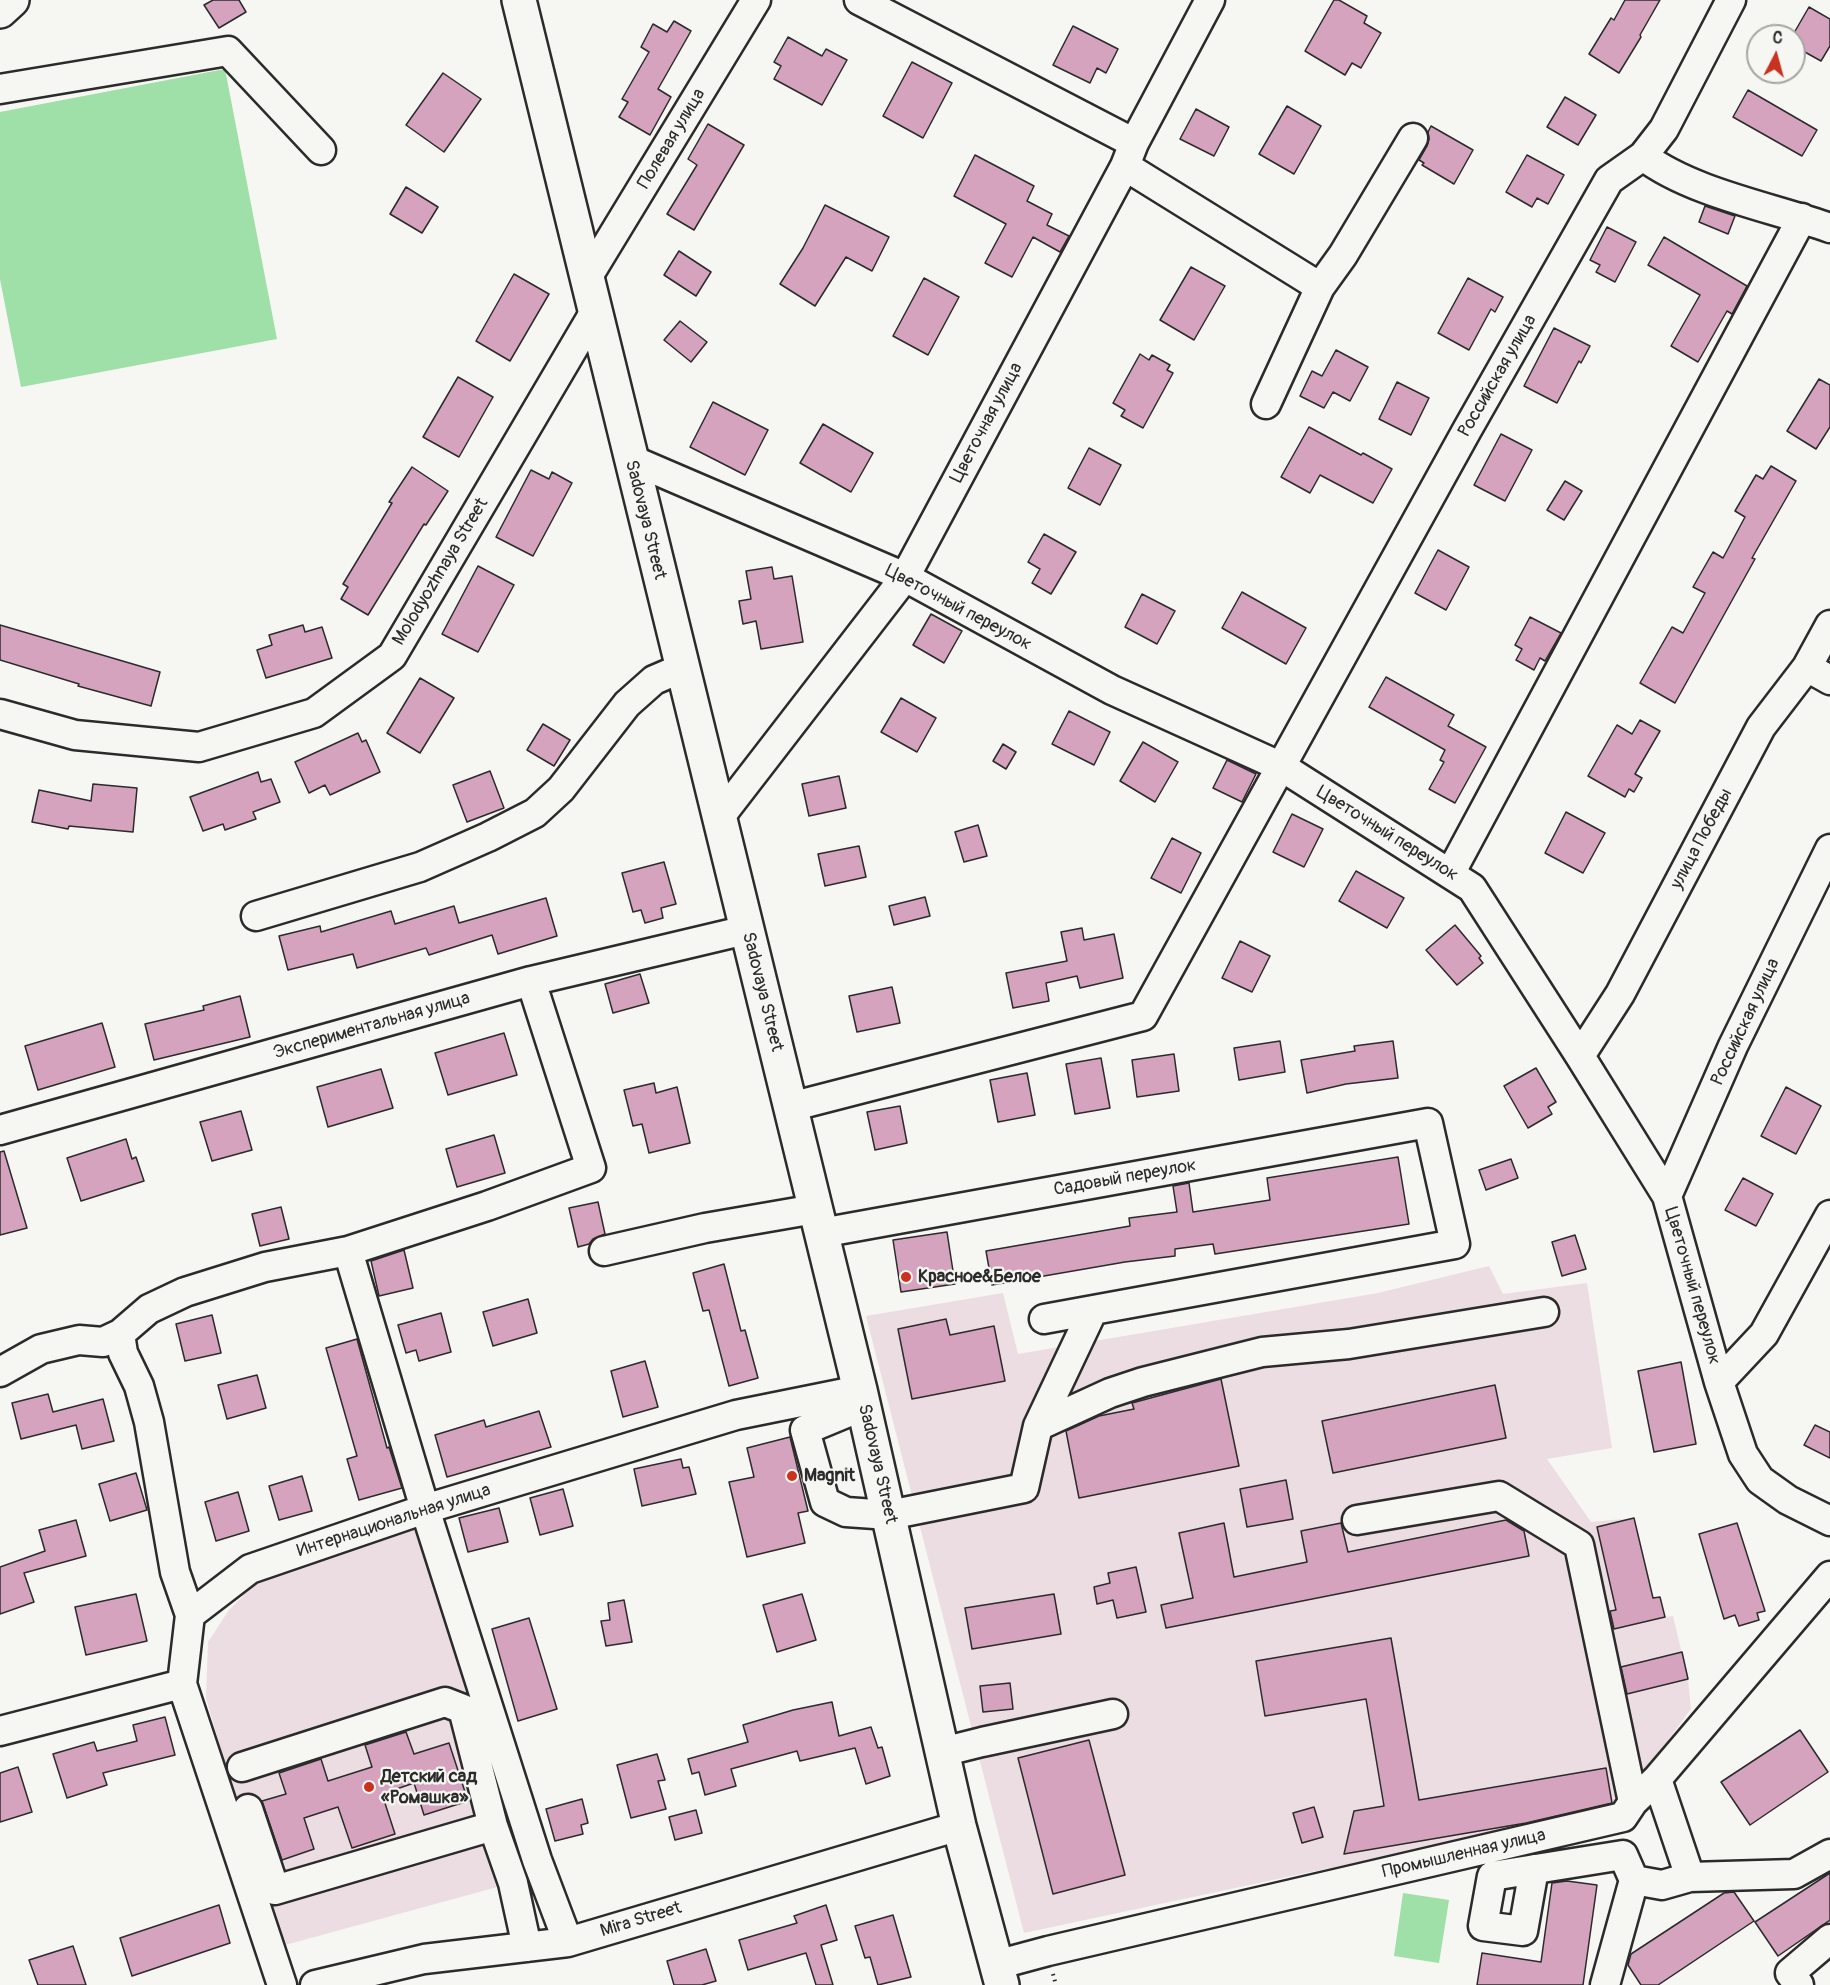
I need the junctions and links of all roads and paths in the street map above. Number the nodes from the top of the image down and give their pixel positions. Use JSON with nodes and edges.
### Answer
{"nodes":[{"id":1,"x":12,"y":0,"type":"edge"},
{"id":2,"x":519,"y":0,"type":"edge"},
{"id":3,"x":756,"y":0,"type":"edge"},
{"id":4,"x":859,"y":0,"type":"edge"},
{"id":5,"x":1210,"y":0,"type":"edge"},
{"id":6,"x":1731,"y":0,"type":"edge"},
{"id":7,"x":0,"y":11,"type":"edge"},
{"id":8,"x":0,"y":89,"type":"edge"},
{"id":9,"x":1413,"y":138,"type":"dead end"},
{"id":10,"x":321,"y":150,"type":"dead end"},
{"id":11,"x":1130,"y":155,"type":"junction"},
{"id":12,"x":1643,"y":156,"type":"junction"},
{"id":13,"x":1802,"y":218,"type":"junction"},
{"id":14,"x":1830,"y":228,"type":"edge"},
{"id":15,"x":587,"y":278,"type":"junction"},
{"id":16,"x":1320,"y":288,"type":"junction"},
{"id":17,"x":594,"y":313,"type":"junction"},
{"id":18,"x":1266,"y":404,"type":"dead end"},
{"id":19,"x":630,"y":459,"type":"junction"},
{"id":20,"x":905,"y":577,"type":"junction"},
{"id":21,"x":1830,"y":625,"type":"edge"},
{"id":22,"x":682,"y":668,"type":"junction"},
{"id":23,"x":1819,"y":674,"type":"edge"},
{"id":24,"x":0,"y":714,"type":"edge"},
{"id":25,"x":1282,"y":767,"type":"junction"},
{"id":26,"x":719,"y":818,"type":"junction"},
{"id":27,"x":1830,"y":849,"type":"edge"},
{"id":28,"x":1450,"y":874,"type":"junction"},
{"id":29,"x":256,"y":916,"type":"dead end"},
{"id":30,"x":746,"y":930,"type":"junction"},
{"id":31,"x":531,"y":981,"type":"junction"},
{"id":32,"x":1580,"y":1056,"type":"junction"},
{"id":33,"x":790,"y":1107,"type":"junction"},
{"id":34,"x":0,"y":1130,"type":"edge"},
{"id":35,"x":1667,"y":1197,"type":"junction"},
{"id":36,"x":1830,"y":1215,"type":"edge"},
{"id":37,"x":818,"y":1221,"type":"junction"},
{"id":38,"x":348,"y":1251,"type":"junction"},
{"id":39,"x":604,"y":1251,"type":"dead end"},
{"id":40,"x":1093,"y":1310,"type":"junction"},
{"id":41,"x":1544,"y":1312,"type":"dead end"},
{"id":42,"x":1044,"y":1319,"type":"dead end"},
{"id":43,"x":120,"y":1334,"type":"junction"},
{"id":44,"x":0,"y":1372,"type":"edge"},
{"id":45,"x":1719,"y":1382,"type":"junction"},
{"id":46,"x":862,"y":1398,"type":"junction"},
{"id":47,"x":1038,"y":1426,"type":"junction"},
{"id":48,"x":425,"y":1509,"type":"junction"},
{"id":49,"x":889,"y":1515,"type":"junction"},
{"id":50,"x":1357,"y":1520,"type":"dead end"},
{"id":51,"x":1830,"y":1521,"type":"edge"},
{"id":52,"x":1830,"y":1576,"type":"edge"},
{"id":53,"x":190,"y":1615,"type":"junction"},
{"id":54,"x":182,"y":1684,"type":"junction"},
{"id":55,"x":1113,"y":1714,"type":"dead end"},
{"id":56,"x":0,"y":1731,"type":"edge"},
{"id":57,"x":942,"y":1752,"type":"junction"},
{"id":58,"x":242,"y":1767,"type":"dead end"},
{"id":59,"x":1657,"y":1779,"type":"junction"},
{"id":60,"x":1633,"y":1802,"type":"junction"},
{"id":61,"x":248,"y":1809,"type":"dead end"},
{"id":62,"x":494,"y":1826,"type":"junction"},
{"id":63,"x":959,"y":1826,"type":"junction"},
{"id":64,"x":1830,"y":1854,"type":"edge"},
{"id":65,"x":1534,"y":1869,"type":"dead end"},
{"id":66,"x":1690,"y":1877,"type":"junction"},
{"id":67,"x":1634,"y":1880,"type":"junction"},
{"id":68,"x":1830,"y":1940,"type":"edge"},
{"id":69,"x":568,"y":1942,"type":"junction"},
{"id":70,"x":526,"y":1947,"type":"junction"},
{"id":71,"x":999,"y":1975,"type":"edge"},
{"id":72,"x":1787,"y":1981,"type":"edge"},
{"id":73,"x":282,"y":1985,"type":"edge"},
{"id":74,"x":315,"y":1985,"type":"edge"},
{"id":75,"x":1605,"y":1985,"type":"edge"}],
"edges":[{"from":1,"to":7,"type":"main road"},
{"from":2,"to":15,"type":"main road","name":"Sadovaya Street"},
{"from":3,"to":15,"type":"street","name":"Полевая улица"},
{"from":4,"to":11,"type":"street"},
{"from":5,"to":11,"type":"street","name":"Цветочная улица"},
{"from":6,"to":12,"type":"street","name":"Российская улица"},
{"from":8,"to":10,"type":"street"},
{"from":9,"to":16,"type":"street"},
{"from":11,"to":16,"type":"street"},
{"from":11,"to":20,"type":"street","name":"Цветочная улица"},
{"from":12,"to":13,"type":"street"},
{"from":12,"to":25,"type":"street","name":"Российская улица"},
{"from":13,"to":14,"type":"street"},
{"from":13,"to":28,"type":"street"},
{"from":15,"to":17,"type":"main road","name":"Sadovaya Street"},
{"from":16,"to":18,"type":"street"},
{"from":17,"to":19,"type":"main road","name":"Sadovaya Street"},
{"from":17,"to":24,"type":"street","name":"Molodyozhnaya Street"},
{"from":19,"to":20,"type":"street","name":"Цветочный переулок"},
{"from":19,"to":22,"type":"main road","name":"Sadovaya Street"},
{"from":20,"to":25,"type":"street","name":"Цветочный переулок"},
{"from":20,"to":26,"type":"street","name":"Цветочная улица"},
{"from":21,"to":23,"type":"street","name":"улица Победы"},
{"from":22,"to":26,"type":"main road","name":"Sadovaya Street"},
{"from":22,"to":29,"type":"street"},
{"from":23,"to":32,"type":"street","name":"улица Победы"},
{"from":25,"to":28,"type":"street","name":"Цветочный переулок"},
{"from":25,"to":33,"type":"street","name":"Российская улица"},
{"from":26,"to":30,"type":"main road","name":"Sadovaya Street"},
{"from":27,"to":35,"type":"street","name":"Российская улица"},
{"from":28,"to":32,"type":"street","name":"Цветочный переулок"},
{"from":30,"to":31,"type":"street","name":"Экспериментальная улица"},
{"from":30,"to":33,"type":"main road","name":"Sadovaya Street"},
{"from":31,"to":34,"type":"street","name":"Экспериментальная улица"},
{"from":31,"to":38,"type":"street"},
{"from":32,"to":35,"type":"street","name":"Цветочный переулок"},
{"from":33,"to":37,"type":"main road","name":"Sadovaya Street"},
{"from":35,"to":45,"type":"street","name":"Цветочный переулок"},
{"from":36,"to":45,"type":"street"},
{"from":37,"to":39,"type":"street","name":"Садовый переулок"},
{"from":37,"to":40,"type":"street","name":"Садовый переулок"},
{"from":37,"to":46,"type":"main road","name":"Sadovaya Street"},
{"from":38,"to":43,"type":"street"},
{"from":38,"to":48,"type":"street"},
{"from":40,"to":42,"type":"street"},
{"from":40,"to":47,"type":"street"},
{"from":41,"to":47,"type":"street"},
{"from":43,"to":44,"type":"street"},
{"from":43,"to":53,"type":"street"},
{"from":45,"to":51,"type":"street","name":"Цветочный переулок"},
{"from":46,"to":48,"type":"street","name":"Интернациональная улица"},
{"from":46,"to":49,"type":"main road","name":"Sadovaya Street"},
{"from":46,"to":49,"type":"street"},
{"from":47,"to":49,"type":"street"},
{"from":48,"to":53,"type":"street","name":"Интернациональная улица"},
{"from":48,"to":69,"type":"street"},
{"from":49,"to":57,"type":"main road","name":"Sadovaya Street"},
{"from":50,"to":60,"type":"street"},
{"from":52,"to":59,"type":"street","name":"Промышленная улица"},
{"from":53,"to":54,"type":"street"},
{"from":54,"to":56,"type":"street"},
{"from":54,"to":73,"type":"street"},
{"from":55,"to":57,"type":"street"},
{"from":57,"to":63,"type":"main road","name":"Sadovaya Street"},
{"from":58,"to":62,"type":"street"},
{"from":59,"to":60,"type":"street","name":"Промышленная улица"},
{"from":59,"to":66,"type":"street"},
{"from":60,"to":71,"type":"street","name":"Промышленная улица"},
{"from":61,"to":62,"type":"street"},
{"from":62,"to":70,"type":"street"},
{"from":63,"to":69,"type":"street","name":"Mira Street"},
{"from":63,"to":71,"type":"main road","name":"Sadovaya Street"},
{"from":64,"to":66,"type":"street"},
{"from":65,"to":67,"type":"street"},
{"from":66,"to":67,"type":"street"},
{"from":67,"to":75,"type":"street"},
{"from":68,"to":72,"type":"street"},
{"from":69,"to":70,"type":"street","name":"Mira Street"},
{"from":70,"to":74,"type":"street","name":"Mira Street"}]}
